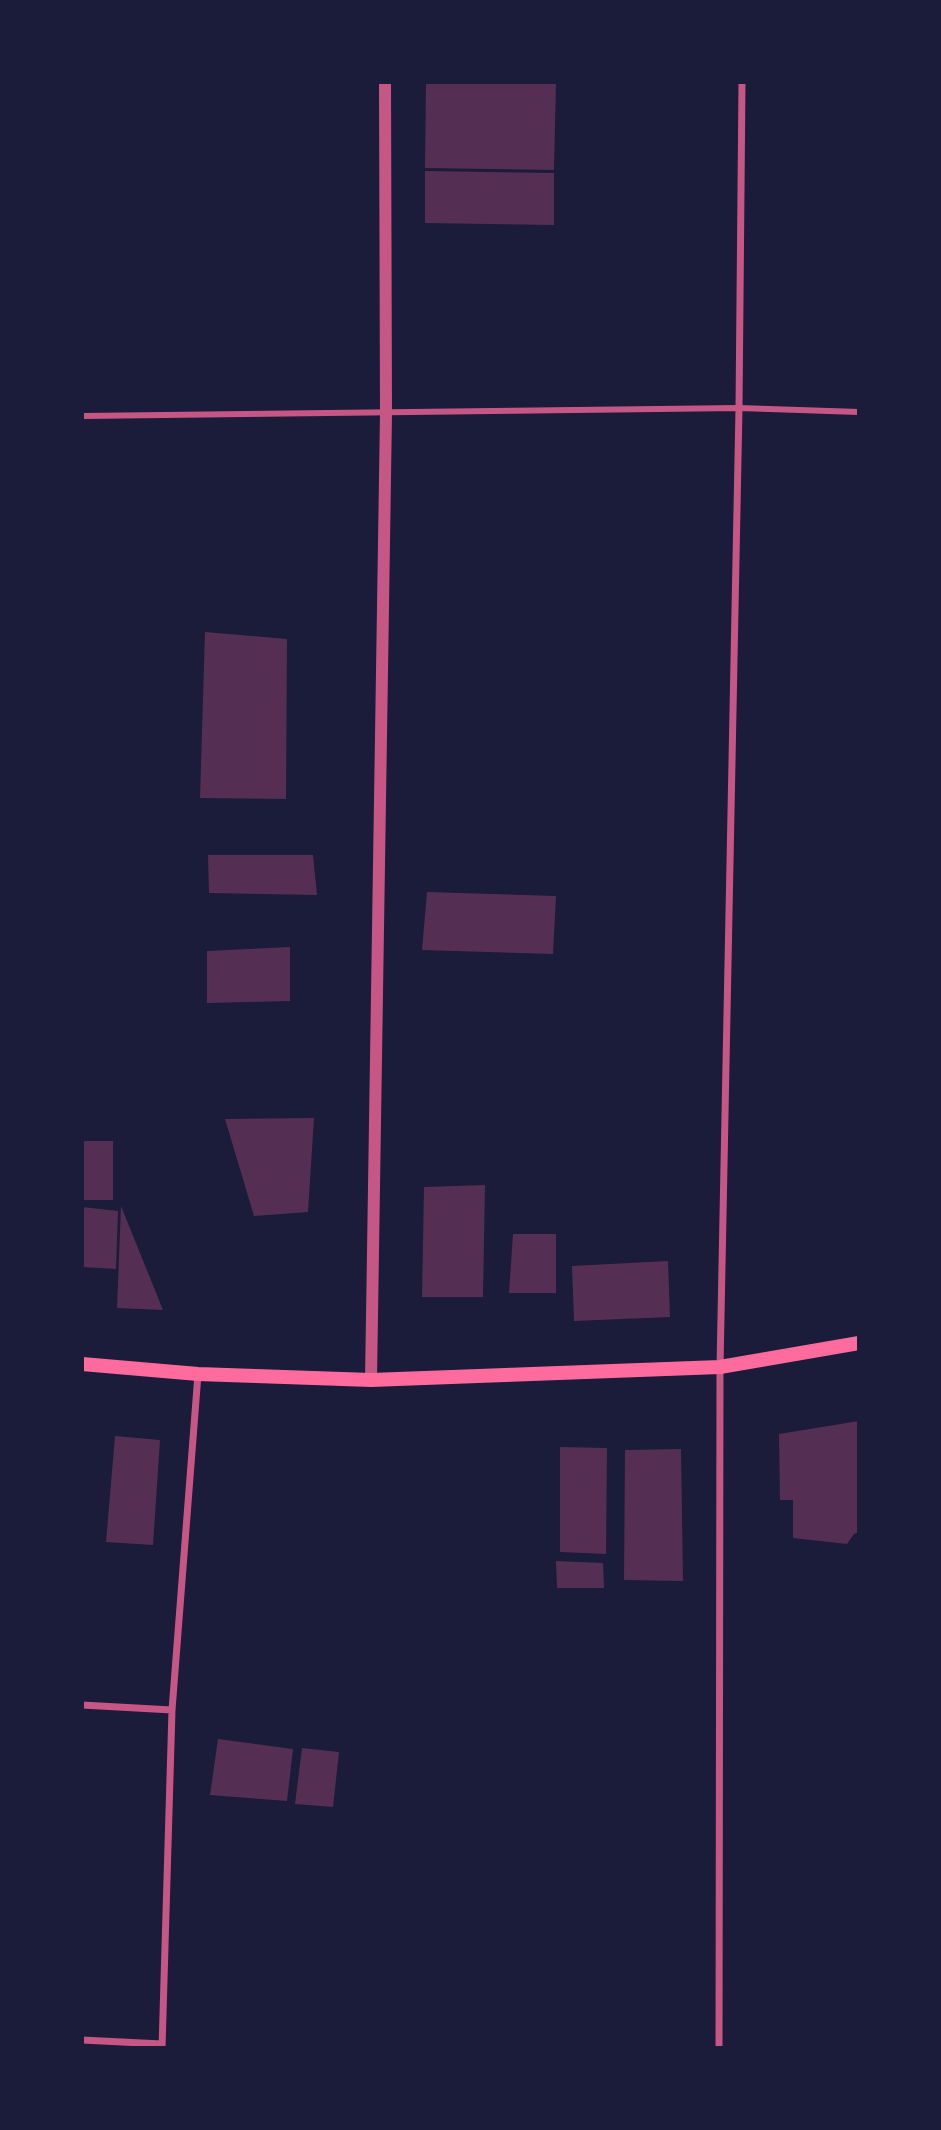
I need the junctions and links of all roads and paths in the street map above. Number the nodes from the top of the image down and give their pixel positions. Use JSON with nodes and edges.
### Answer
{"nodes":[{"id":1,"x":385,"y":82,"type":"edge"},
{"id":2,"x":742,"y":82,"type":"edge"},
{"id":3,"x":739,"y":408,"type":"junction"},
{"id":4,"x":859,"y":412,"type":"edge"},
{"id":5,"x":386,"y":413,"type":"junction"},
{"id":6,"x":82,"y":416,"type":"edge"},
{"id":7,"x":859,"y":1343,"type":"edge"},
{"id":8,"x":82,"y":1364,"type":"edge"},
{"id":9,"x":720,"y":1367,"type":"junction"},
{"id":10,"x":198,"y":1374,"type":"junction"},
{"id":11,"x":371,"y":1380,"type":"junction"},
{"id":12,"x":82,"y":1705,"type":"edge"},
{"id":13,"x":172,"y":1710,"type":"junction"},
{"id":14,"x":82,"y":2040,"type":"edge"},
{"id":15,"x":162,"y":2046,"type":"edge"},
{"id":16,"x":719,"y":2048,"type":"edge"}],
"edges":[{"from":1,"to":5,"type":"street"},
{"from":2,"to":3,"type":"street"},
{"from":3,"to":4,"type":"street"},
{"from":3,"to":5,"type":"street"},
{"from":3,"to":9,"type":"street"},
{"from":5,"to":6,"type":"street"},
{"from":5,"to":11,"type":"street"},
{"from":7,"to":9,"type":"main road"},
{"from":8,"to":10,"type":"main road"},
{"from":9,"to":11,"type":"main road"},
{"from":9,"to":16,"type":"street"},
{"from":10,"to":11,"type":"main road"},
{"from":10,"to":13,"type":"street"},
{"from":12,"to":13,"type":"street"},
{"from":13,"to":15,"type":"street"},
{"from":14,"to":15,"type":"street"}]}
